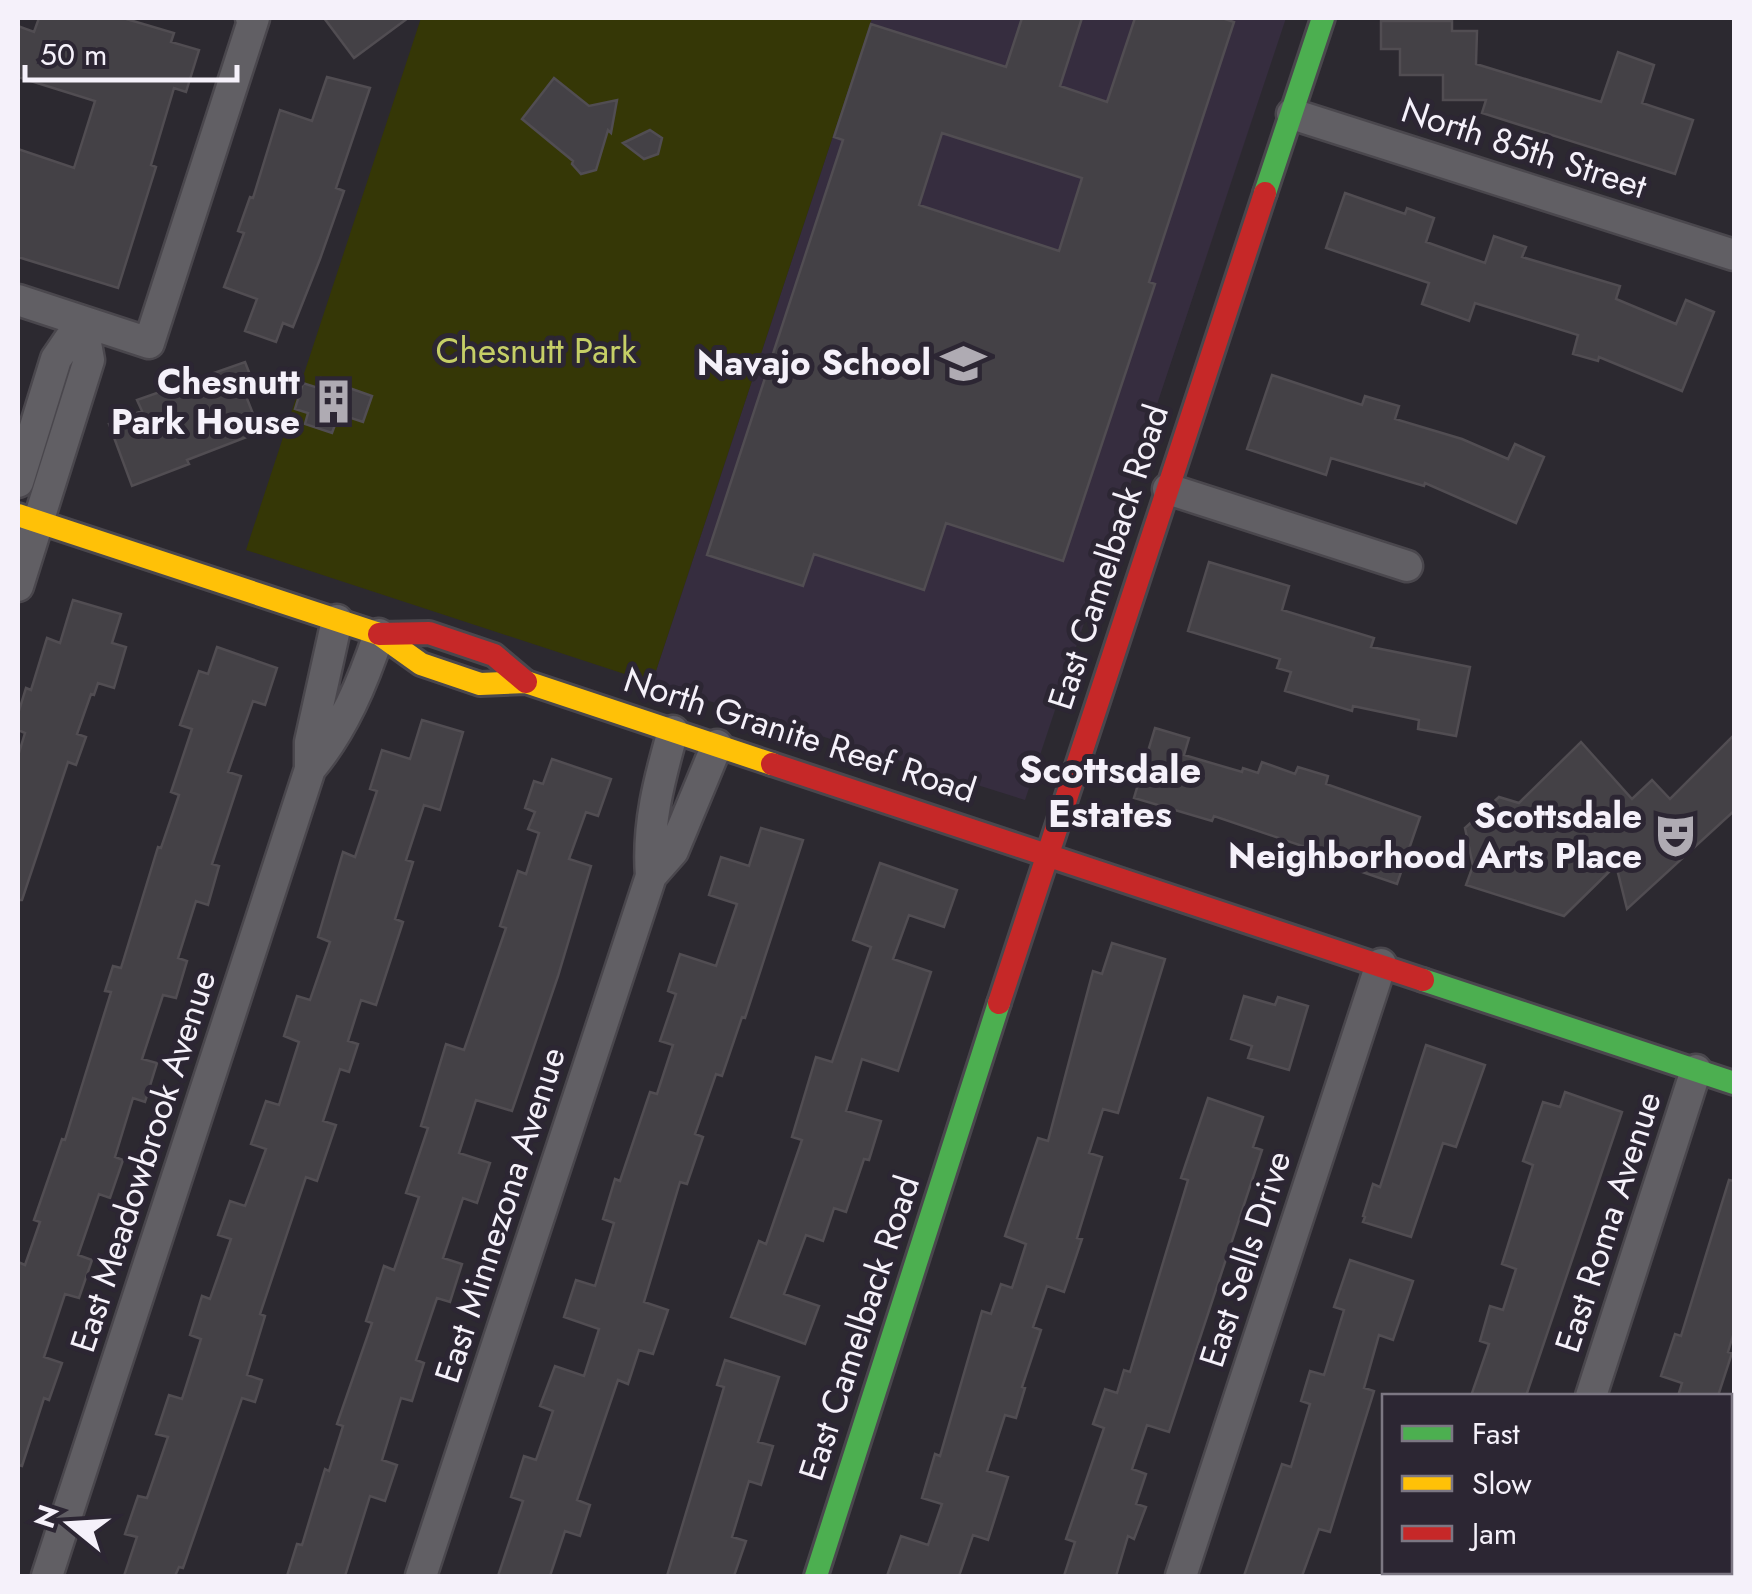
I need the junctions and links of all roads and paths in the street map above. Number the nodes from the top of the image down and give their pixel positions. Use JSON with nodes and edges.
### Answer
{"nodes":[{"id":1,"x":253,"y":18,"type":"edge"},
{"id":2,"x":1323,"y":18,"type":"edge"},
{"id":3,"x":1292,"y":114,"type":"junction"},
{"id":4,"x":1734,"y":255,"type":"edge"},
{"id":5,"x":18,"y":300,"type":"edge"},
{"id":6,"x":82,"y":321,"type":"junction"},
{"id":7,"x":40,"y":411,"type":"junction"},
{"id":8,"x":70,"y":420,"type":"junction"},
{"id":9,"x":18,"y":482,"type":"edge"},
{"id":10,"x":1168,"y":489,"type":"junction"},
{"id":11,"x":28,"y":519,"type":"edge"},
{"id":12,"x":1407,"y":566,"type":"dead end"},
{"id":13,"x":18,"y":586,"type":"edge"},
{"id":14,"x":337,"y":620,"type":"junction"},
{"id":15,"x":379,"y":634,"type":"junction"},
{"id":16,"x":526,"y":682,"type":"junction"},
{"id":17,"x":673,"y":731,"type":"junction"},
{"id":18,"x":718,"y":745,"type":"junction"},
{"id":19,"x":310,"y":769,"type":"junction"},
{"id":20,"x":1047,"y":853,"type":"junction"},
{"id":21,"x":652,"y":876,"type":"junction"},
{"id":22,"x":1381,"y":964,"type":"junction"},
{"id":23,"x":1696,"y":1070,"type":"junction"},
{"id":24,"x":1734,"y":1083,"type":"edge"},
{"id":25,"x":1592,"y":1394,"type":"edge"},
{"id":26,"x":46,"y":1576,"type":"edge"},
{"id":27,"x":421,"y":1576,"type":"edge"},
{"id":28,"x":816,"y":1576,"type":"edge"},
{"id":29,"x":1182,"y":1576,"type":"edge"}],
"edges":[{"from":1,"to":6,"type":"street"},
{"from":2,"to":3,"type":"street","name":"East Camelback Road"},
{"from":3,"to":4,"type":"street","name":"North 85th Street"},
{"from":3,"to":10,"type":"street","name":"East Camelback Road"},
{"from":5,"to":6,"type":"street"},
{"from":6,"to":7,"type":"street"},
{"from":6,"to":8,"type":"street"},
{"from":7,"to":8,"type":"street"},
{"from":7,"to":9,"type":"street"},
{"from":8,"to":11,"type":"street"},
{"from":10,"to":12,"type":"street"},
{"from":10,"to":20,"type":"street","name":"East Camelback Road"},
{"from":11,"to":13,"type":"street"},
{"from":11,"to":14,"type":"street","name":"North Granite Reef Road"},
{"from":14,"to":15,"type":"street","name":"North Granite Reef Road"},
{"from":14,"to":19,"type":"street","name":"East Meadowbrook Avenue"},
{"from":15,"to":16,"type":"street","name":"North Granite Reef Road"},
{"from":15,"to":16,"type":"street","name":"North Granite Reef Road"},
{"from":15,"to":19,"type":"street","name":"East Meadowbrook Avenue"},
{"from":16,"to":17,"type":"street","name":"North Granite Reef Road"},
{"from":17,"to":18,"type":"street","name":"North Granite Reef Road"},
{"from":17,"to":21,"type":"street","name":"East Minnezona Avenue"},
{"from":18,"to":20,"type":"street","name":"North Granite Reef Road"},
{"from":18,"to":21,"type":"street","name":"East Minnezona Avenue"},
{"from":19,"to":26,"type":"street","name":"East Meadowbrook Avenue"},
{"from":20,"to":22,"type":"street","name":"North Granite Reef Road"},
{"from":20,"to":28,"type":"street","name":"East Camelback Road"},
{"from":21,"to":27,"type":"street","name":"East Minnezona Avenue"},
{"from":22,"to":23,"type":"street","name":"North Granite Reef Road"},
{"from":22,"to":29,"type":"street","name":"East Sells Drive"},
{"from":23,"to":24,"type":"street","name":"North Granite Reef Road"},
{"from":23,"to":25,"type":"street","name":"East Roma Avenue"}]}
